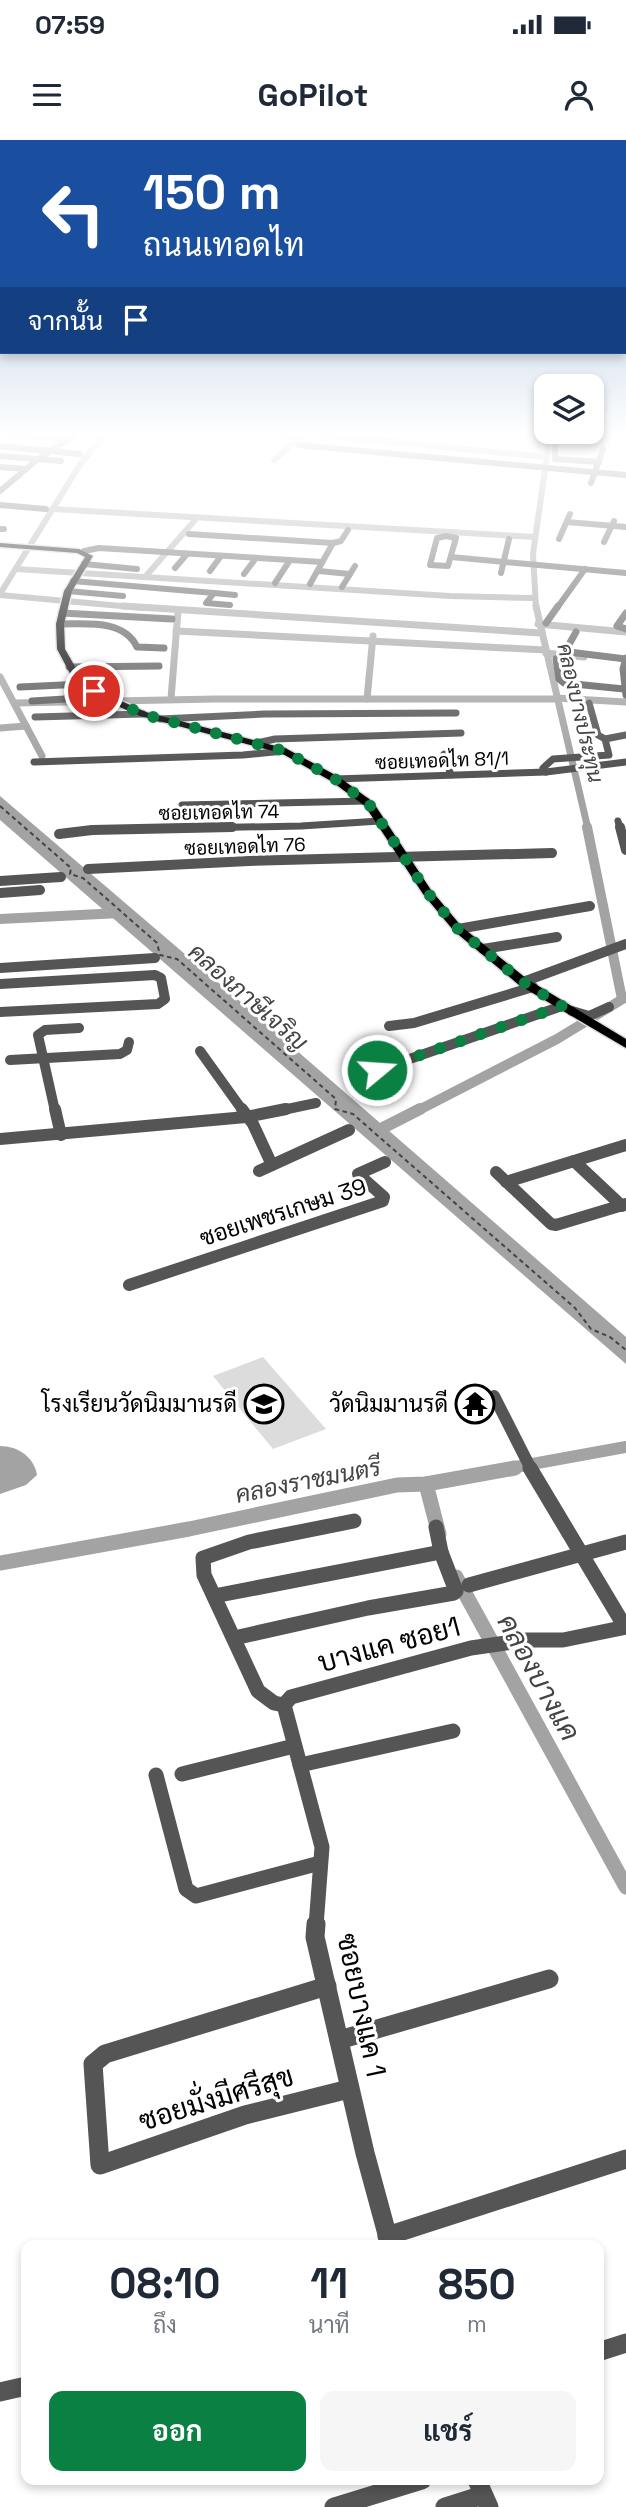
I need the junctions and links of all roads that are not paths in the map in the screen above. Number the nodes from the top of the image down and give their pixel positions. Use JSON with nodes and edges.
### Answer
{"nodes":[{"id":1,"x":255,"y":544,"type":"edge"},
{"id":2,"x":295,"y":544,"type":"edge"},
{"id":3,"x":332,"y":544,"type":"edge"},
{"id":4,"x":437,"y":544,"type":"edge"},
{"id":5,"x":454,"y":544,"type":"edge"},
{"id":6,"x":508,"y":544,"type":"edge"},
{"id":7,"x":0,"y":545,"type":"edge"},
{"id":8,"x":84,"y":551,"type":"junction"},
{"id":9,"x":187,"y":554,"type":"junction"},
{"id":10,"x":221,"y":556,"type":"junction"},
{"id":11,"x":451,"y":557,"type":"junction"},
{"id":12,"x":246,"y":558,"type":"junction"},
{"id":13,"x":256,"y":558,"type":"junction"},
{"id":14,"x":287,"y":560,"type":"junction"},
{"id":15,"x":503,"y":561,"type":"junction"},
{"id":16,"x":322,"y":562,"type":"junction"},
{"id":17,"x":355,"y":566,"type":"dead end"},
{"id":18,"x":176,"y":568,"type":"dead end"},
{"id":19,"x":137,"y":569,"type":"dead end"},
{"id":20,"x":585,"y":569,"type":"junction"},
{"id":21,"x":210,"y":571,"type":"dead end"},
{"id":22,"x":319,"y":571,"type":"junction"},
{"id":23,"x":501,"y":573,"type":"dead end"},
{"id":24,"x":626,"y":573,"type":"edge"},
{"id":25,"x":77,"y":574,"type":"junction"},
{"id":26,"x":244,"y":574,"type":"dead end"},
{"id":27,"x":350,"y":574,"type":"junction"},
{"id":28,"x":275,"y":583,"type":"dead end"},
{"id":29,"x":310,"y":584,"type":"dead end"},
{"id":30,"x":342,"y":587,"type":"dead end"},
{"id":31,"x":68,"y":592,"type":"junction"},
{"id":32,"x":214,"y":593,"type":"junction"},
{"id":33,"x":236,"y":595,"type":"dead end"},
{"id":34,"x":123,"y":596,"type":"dead end"},
{"id":35,"x":230,"y":605,"type":"dead end"},
{"id":36,"x":63,"y":606,"type":"junction"},
{"id":37,"x":626,"y":613,"type":"edge"},
{"id":38,"x":172,"y":620,"type":"dead end"},
{"id":39,"x":546,"y":623,"type":"dead end"},
{"id":40,"x":60,"y":624,"type":"junction"},
{"id":41,"x":624,"y":626,"type":"edge"},
{"id":42,"x":576,"y":632,"type":"dead end"},
{"id":43,"x":164,"y":648,"type":"dead end"},
{"id":44,"x":556,"y":659,"type":"dead end"},
{"id":45,"x":626,"y":659,"type":"edge"},
{"id":46,"x":159,"y":666,"type":"dead end"},
{"id":47,"x":71,"y":670,"type":"junction"},
{"id":48,"x":114,"y":673,"type":"dead end"},
{"id":49,"x":20,"y":687,"type":"dead end"},
{"id":50,"x":87,"y":687,"type":"junction"},
{"id":51,"x":625,"y":692,"type":"edge"},
{"id":52,"x":32,"y":701,"type":"dead end"},
{"id":53,"x":589,"y":703,"type":"dead end"},
{"id":54,"x":456,"y":713,"type":"dead end"},
{"id":55,"x":142,"y":714,"type":"junction"},
{"id":56,"x":35,"y":717,"type":"dead end"},
{"id":57,"x":160,"y":719,"type":"junction"},
{"id":58,"x":461,"y":733,"type":"dead end"},
{"id":59,"x":626,"y":735,"type":"edge"},
{"id":60,"x":605,"y":739,"type":"junction"},
{"id":61,"x":257,"y":743,"type":"junction"},
{"id":62,"x":284,"y":751,"type":"junction"},
{"id":63,"x":444,"y":754,"type":"dead end"},
{"id":64,"x":34,"y":762,"type":"dead end"},
{"id":65,"x":626,"y":762,"type":"edge"},
{"id":66,"x":545,"y":770,"type":"junction"},
{"id":67,"x":452,"y":775,"type":"junction"},
{"id":68,"x":335,"y":779,"type":"junction"},
{"id":69,"x":366,"y":801,"type":"junction"},
{"id":70,"x":182,"y":805,"type":"dead end"},
{"id":71,"x":380,"y":821,"type":"junction"},
{"id":72,"x":618,"y":821,"type":"dead end"},
{"id":73,"x":59,"y":834,"type":"dead end"},
{"id":74,"x":626,"y":850,"type":"edge"},
{"id":75,"x":552,"y":853,"type":"dead end"},
{"id":76,"x":405,"y":857,"type":"junction"},
{"id":77,"x":88,"y":869,"type":"dead end"},
{"id":78,"x":61,"y":877,"type":"dead end"},
{"id":79,"x":0,"y":881,"type":"edge"},
{"id":80,"x":40,"y":890,"type":"dead end"},
{"id":81,"x":0,"y":893,"type":"edge"},
{"id":82,"x":590,"y":906,"type":"dead end"},
{"id":83,"x":458,"y":929,"type":"junction"},
{"id":84,"x":557,"y":937,"type":"dead end"},
{"id":85,"x":626,"y":944,"type":"edge"},
{"id":86,"x":483,"y":949,"type":"junction"},
{"id":87,"x":155,"y":958,"type":"dead end"},
{"id":88,"x":0,"y":968,"type":"edge"},
{"id":89,"x":0,"y":984,"type":"edge"},
{"id":90,"x":528,"y":984,"type":"junction"},
{"id":91,"x":609,"y":1007,"type":"dead end"},
{"id":92,"x":565,"y":1008,"type":"junction"},
{"id":93,"x":0,"y":1012,"type":"edge"},
{"id":94,"x":389,"y":1026,"type":"dead end"},
{"id":95,"x":79,"y":1028,"type":"dead end"},
{"id":96,"x":129,"y":1042,"type":"dead end"},
{"id":97,"x":626,"y":1044,"type":"edge"},
{"id":98,"x":200,"y":1051,"type":"dead end"},
{"id":99,"x":43,"y":1059,"type":"junction"},
{"id":100,"x":10,"y":1060,"type":"dead end"},
{"id":101,"x":377,"y":1070,"type":"dead end"},
{"id":102,"x":316,"y":1103,"type":"dead end"},
{"id":103,"x":246,"y":1117,"type":"junction"},
{"id":104,"x":349,"y":1130,"type":"dead end"},
{"id":105,"x":61,"y":1136,"type":"junction"},
{"id":106,"x":0,"y":1139,"type":"edge"},
{"id":107,"x":626,"y":1145,"type":"edge"},
{"id":108,"x":574,"y":1161,"type":"junction"},
{"id":109,"x":385,"y":1162,"type":"dead end"},
{"id":110,"x":272,"y":1165,"type":"junction"},
{"id":111,"x":259,"y":1171,"type":"dead end"},
{"id":112,"x":496,"y":1172,"type":"dead end"},
{"id":113,"x":506,"y":1182,"type":"junction"},
{"id":114,"x":624,"y":1205,"type":"edge"},
{"id":115,"x":129,"y":1285,"type":"dead end"},
{"id":116,"x":494,"y":1396,"type":"dead end"},
{"id":117,"x":354,"y":1521,"type":"dead end"},
{"id":118,"x":436,"y":1527,"type":"dead end"},
{"id":119,"x":626,"y":1542,"type":"edge"},
{"id":120,"x":441,"y":1552,"type":"junction"},
{"id":121,"x":582,"y":1554,"type":"junction"},
{"id":122,"x":469,"y":1585,"type":"dead end"},
{"id":123,"x":214,"y":1596,"type":"junction"},
{"id":124,"x":625,"y":1627,"type":"edge"},
{"id":125,"x":234,"y":1638,"type":"junction"},
{"id":126,"x":288,"y":1701,"type":"junction"},
{"id":127,"x":453,"y":1731,"type":"dead end"},
{"id":128,"x":294,"y":1746,"type":"junction"},
{"id":129,"x":300,"y":1765,"type":"junction"},
{"id":130,"x":182,"y":1774,"type":"dead end"},
{"id":131,"x":156,"y":1775,"type":"dead end"},
{"id":132,"x":320,"y":1863,"type":"junction"},
{"id":133,"x":549,"y":1979,"type":"dead end"},
{"id":134,"x":327,"y":1986,"type":"junction"},
{"id":135,"x":339,"y":2040,"type":"junction"},
{"id":136,"x":349,"y":2089,"type":"junction"},
{"id":137,"x":626,"y":2159,"type":"edge"},
{"id":138,"x":389,"y":2240,"type":"edge"},
{"id":139,"x":392,"y":2240,"type":"edge"},
{"id":140,"x":626,"y":2343,"type":"edge"},
{"id":141,"x":604,"y":2350,"type":"edge"},
{"id":142,"x":21,"y":2387,"type":"edge"},
{"id":143,"x":0,"y":2392,"type":"edge"},
{"id":144,"x":406,"y":2485,"type":"edge"},
{"id":145,"x":483,"y":2494,"type":"edge"},
{"id":146,"x":334,"y":2507,"type":"edge"},
{"id":147,"x":444,"y":2507,"type":"edge"}],
"edges":[{"from":1,"to":12,"type":"street"},
{"from":2,"to":14,"type":"street"},
{"from":3,"to":16,"type":"street"},
{"from":4,"to":11,"type":"street"},
{"from":5,"to":11,"type":"street"},
{"from":6,"to":15,"type":"street"},
{"from":7,"to":8,"type":"main road"},
{"from":8,"to":9,"type":"street"},
{"from":8,"to":25,"type":"main road"},
{"from":9,"to":10,"type":"street"},
{"from":9,"to":18,"type":"street"},
{"from":10,"to":12,"type":"street"},
{"from":10,"to":21,"type":"street"},
{"from":11,"to":15,"type":"street"},
{"from":12,"to":13,"type":"street"},
{"from":13,"to":14,"type":"street"},
{"from":13,"to":26,"type":"street"},
{"from":14,"to":16,"type":"street"},
{"from":14,"to":28,"type":"street"},
{"from":15,"to":20,"type":"street"},
{"from":15,"to":23,"type":"street"},
{"from":16,"to":22,"type":"street"},
{"from":17,"to":27,"type":"street"},
{"from":19,"to":25,"type":"street"},
{"from":20,"to":24,"type":"street"},
{"from":20,"to":39,"type":"street"},
{"from":22,"to":27,"type":"street"},
{"from":22,"to":29,"type":"street"},
{"from":25,"to":31,"type":"main road"},
{"from":25,"to":32,"type":"street"},
{"from":27,"to":30,"type":"street"},
{"from":31,"to":34,"type":"street"},
{"from":31,"to":36,"type":"main road"},
{"from":32,"to":33,"type":"street"},
{"from":32,"to":35,"type":"street"},
{"from":36,"to":38,"type":"street"},
{"from":36,"to":40,"type":"main road"},
{"from":37,"to":41,"type":"street"},
{"from":40,"to":43,"type":"street"},
{"from":40,"to":47,"type":"main road"},
{"from":42,"to":45,"type":"street"},
{"from":44,"to":51,"type":"street"},
{"from":45,"to":51,"type":"street"},
{"from":46,"to":47,"type":"street"},
{"from":47,"to":48,"type":"street"},
{"from":47,"to":50,"type":"main road"},
{"from":49,"to":50,"type":"street"},
{"from":50,"to":52,"type":"street"},
{"from":50,"to":55,"type":"main road"},
{"from":53,"to":60,"type":"street"},
{"from":54,"to":57,"type":"street"},
{"from":55,"to":56,"type":"street"},
{"from":55,"to":57,"type":"main road"},
{"from":57,"to":61,"type":"main road"},
{"from":58,"to":61,"type":"street"},
{"from":59,"to":60,"type":"street"},
{"from":60,"to":66,"type":"street"},
{"from":61,"to":62,"type":"main road"},
{"from":62,"to":64,"type":"street"},
{"from":62,"to":68,"type":"main road"},
{"from":63,"to":67,"type":"street"},
{"from":65,"to":66,"type":"street","name":"ซอยเทอดไท 81/1"},
{"from":66,"to":67,"type":"street","name":"ซอยเทอดไท 81/1"},
{"from":67,"to":68,"type":"street","name":"ซอยเทอดไท 81/1"},
{"from":68,"to":69,"type":"main road"},
{"from":69,"to":70,"type":"street"},
{"from":69,"to":71,"type":"main road"},
{"from":71,"to":73,"type":"street","name":"ซอยเทอดไท 74"},
{"from":71,"to":76,"type":"main road"},
{"from":72,"to":74,"type":"street"},
{"from":75,"to":76,"type":"street","name":"ซอยเทอดไท 76"},
{"from":76,"to":77,"type":"street","name":"ซอยเทอดไท 76"},
{"from":76,"to":83,"type":"main road"},
{"from":78,"to":79,"type":"street"},
{"from":80,"to":81,"type":"street"},
{"from":82,"to":83,"type":"street"},
{"from":83,"to":86,"type":"main road"},
{"from":84,"to":86,"type":"street"},
{"from":85,"to":90,"type":"street"},
{"from":86,"to":90,"type":"main road"},
{"from":87,"to":88,"type":"street"},
{"from":89,"to":93,"type":"street"},
{"from":90,"to":92,"type":"main road"},
{"from":90,"to":94,"type":"street"},
{"from":91,"to":92,"type":"street"},
{"from":92,"to":97,"type":"main road"},
{"from":92,"to":101,"type":"street"},
{"from":95,"to":99,"type":"street"},
{"from":96,"to":99,"type":"street"},
{"from":98,"to":103,"type":"street"},
{"from":99,"to":100,"type":"street"},
{"from":99,"to":105,"type":"street"},
{"from":102,"to":103,"type":"street"},
{"from":103,"to":105,"type":"street"},
{"from":103,"to":110,"type":"street"},
{"from":104,"to":110,"type":"street"},
{"from":105,"to":106,"type":"street"},
{"from":107,"to":108,"type":"street"},
{"from":108,"to":113,"type":"street"},
{"from":108,"to":114,"type":"street"},
{"from":109,"to":115,"type":"street","name":"ซอยเพชรเกษม 39"},
{"from":110,"to":111,"type":"street"},
{"from":112,"to":113,"type":"street"},
{"from":113,"to":114,"type":"street"},
{"from":116,"to":121,"type":"street"},
{"from":117,"to":123,"type":"street"},
{"from":118,"to":120,"type":"street"},
{"from":119,"to":121,"type":"street"},
{"from":120,"to":123,"type":"street"},
{"from":120,"to":125,"type":"street"},
{"from":121,"to":122,"type":"street"},
{"from":121,"to":124,"type":"street"},
{"from":123,"to":125,"type":"street"},
{"from":124,"to":126,"type":"street","name":"บางแค ซอย1"},
{"from":125,"to":126,"type":"street"},
{"from":126,"to":128,"type":"street","name":"ซอยบางแค 1"},
{"from":127,"to":129,"type":"street"},
{"from":128,"to":129,"type":"street","name":"ซอยบางแค 1"},
{"from":128,"to":130,"type":"street"},
{"from":129,"to":132,"type":"street","name":"ซอยบางแค 1"},
{"from":131,"to":132,"type":"street"},
{"from":132,"to":134,"type":"street","name":"ซอยบางแค 1"},
{"from":133,"to":135,"type":"street"},
{"from":134,"to":135,"type":"street","name":"ซอยบางแค 1"},
{"from":134,"to":136,"type":"street","name":"ซอยมั่งมีศรีสุข"},
{"from":135,"to":136,"type":"street","name":"ซอยบางแค 1"},
{"from":136,"to":138,"type":"street","name":"ซอยบางแค 1"},
{"from":137,"to":139,"type":"street"},
{"from":140,"to":141,"type":"street"},
{"from":142,"to":143,"type":"street"},
{"from":144,"to":146,"type":"street"},
{"from":145,"to":147,"type":"street"}]}
